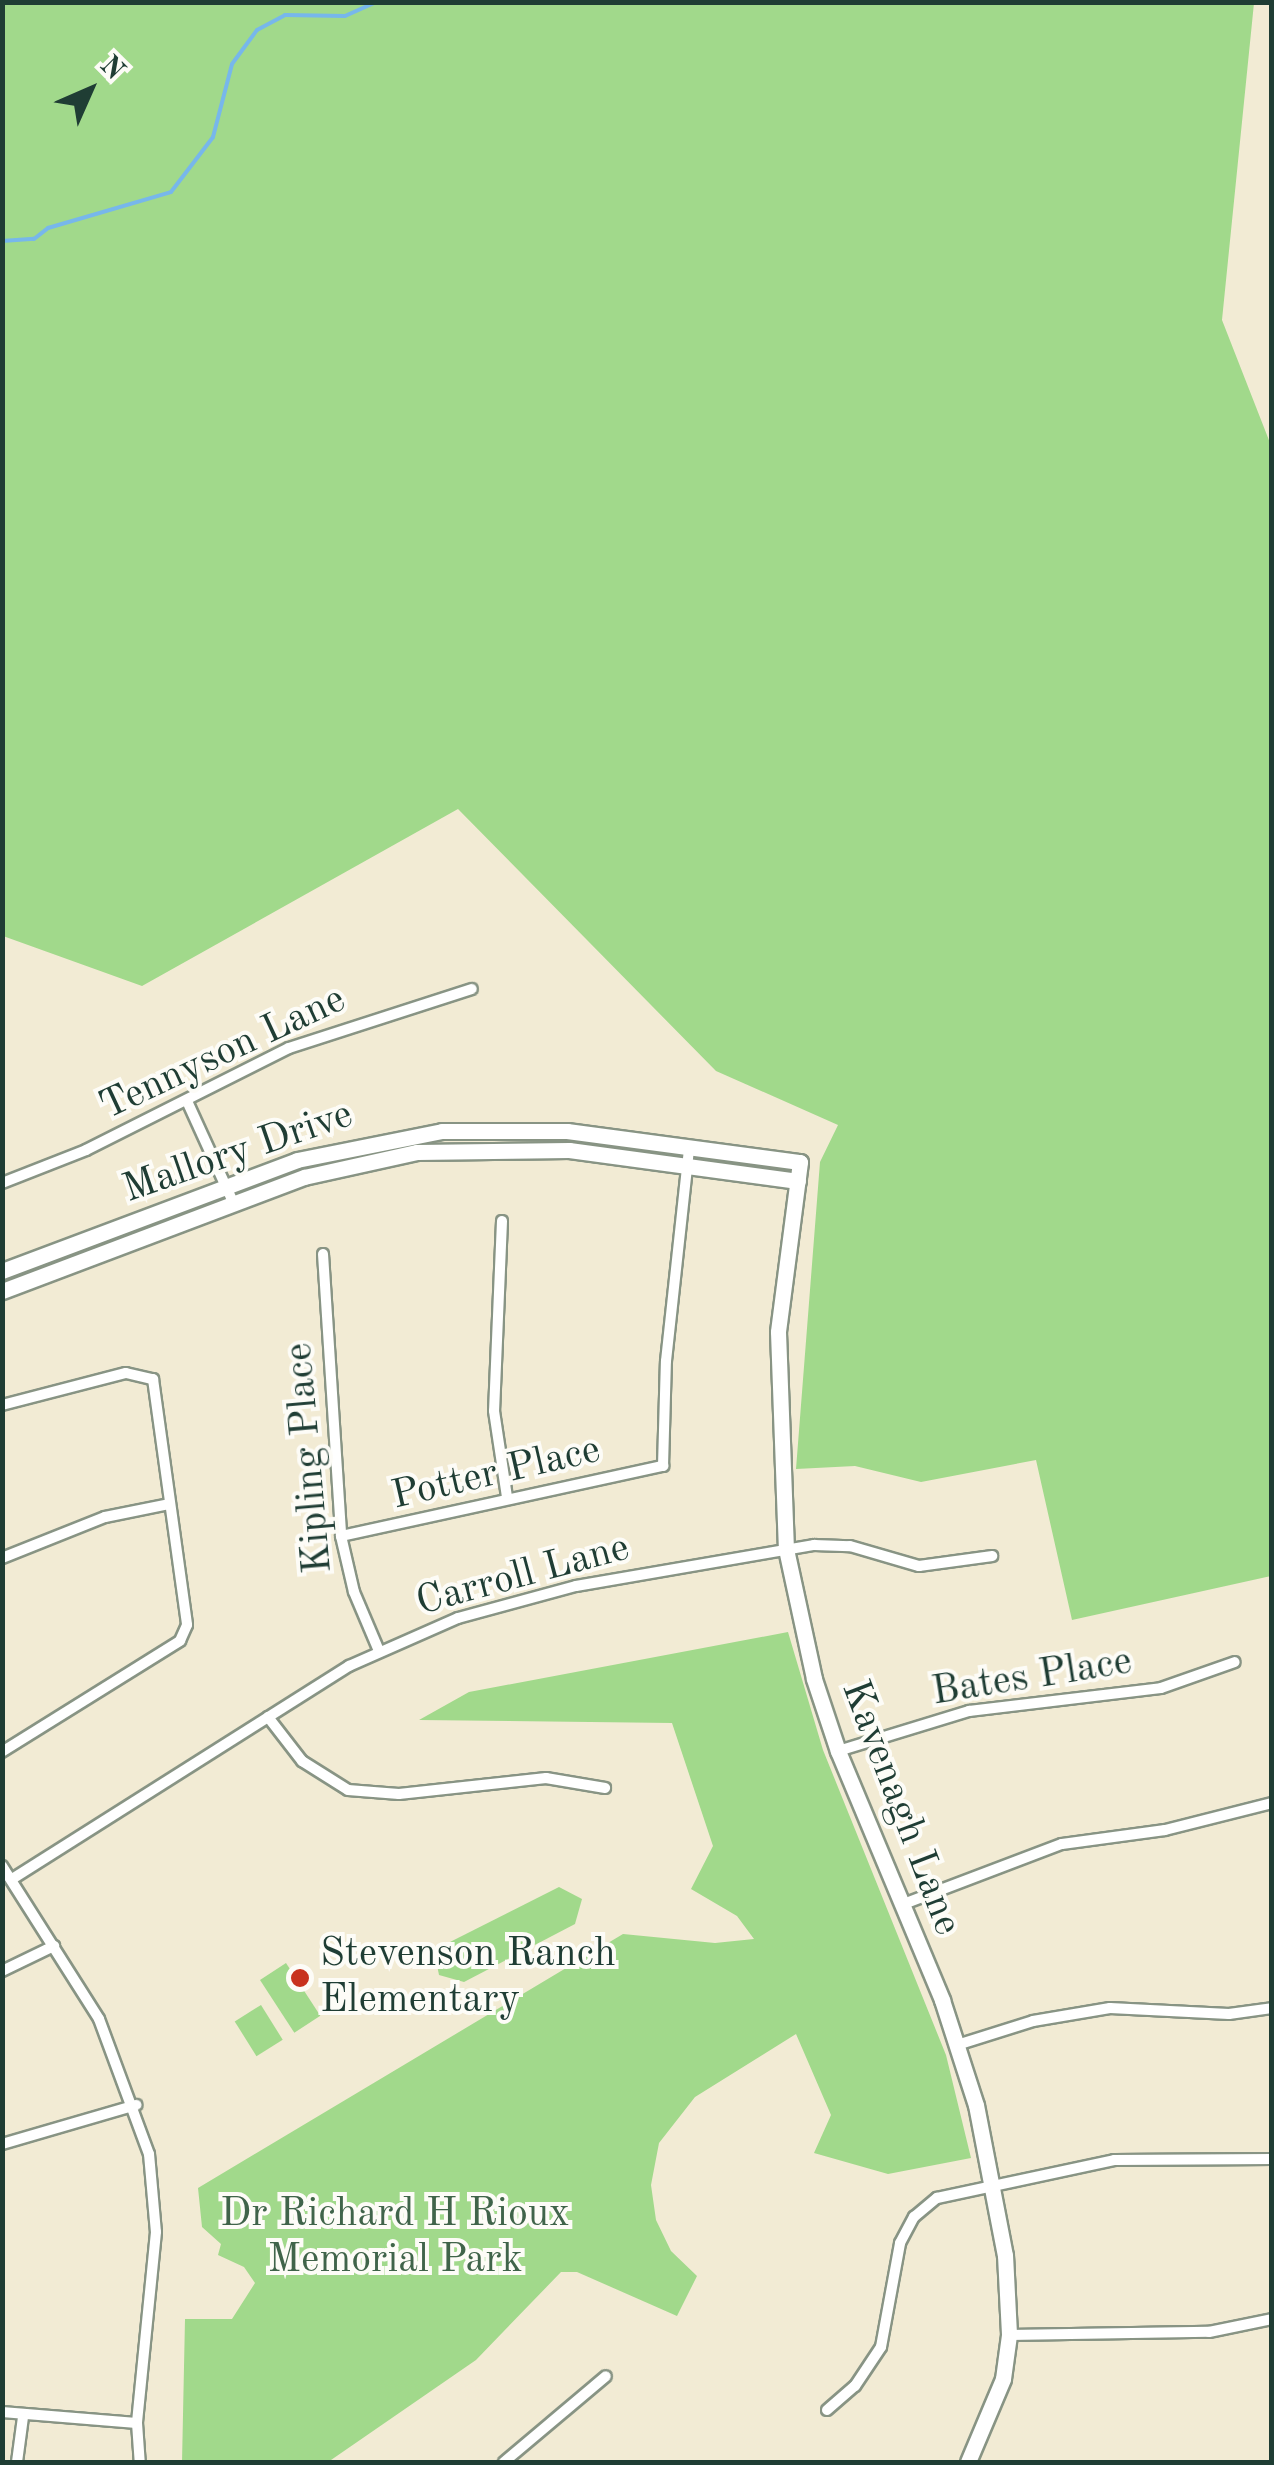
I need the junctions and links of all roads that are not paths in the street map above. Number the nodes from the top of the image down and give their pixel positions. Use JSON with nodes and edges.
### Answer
{"nodes":[{"id":1,"x":472,"y":989,"type":"dead end"},
{"id":2,"x":187,"y":1101,"type":"junction"},
{"id":3,"x":689,"y":1148,"type":"junction"},
{"id":4,"x":800,"y":1162,"type":"joint"},
{"id":5,"x":687,"y":1166,"type":"junction"},
{"id":6,"x":798,"y":1180,"type":"junction"},
{"id":7,"x":2,"y":1183,"type":"edge"},
{"id":8,"x":226,"y":1187,"type":"junction"},
{"id":9,"x":234,"y":1204,"type":"junction"},
{"id":10,"x":502,"y":1221,"type":"dead end"},
{"id":11,"x":322,"y":1254,"type":"dead end"},
{"id":12,"x":2,"y":1272,"type":"edge"},
{"id":13,"x":2,"y":1291,"type":"edge"},
{"id":14,"x":2,"y":1405,"type":"edge"},
{"id":15,"x":507,"y":1497,"type":"junction"},
{"id":16,"x":169,"y":1504,"type":"junction"},
{"id":17,"x":342,"y":1536,"type":"junction"},
{"id":18,"x":786,"y":1549,"type":"junction"},
{"id":19,"x":992,"y":1556,"type":"dead end"},
{"id":20,"x":2,"y":1558,"type":"edge"},
{"id":21,"x":379,"y":1651,"type":"junction"},
{"id":22,"x":1235,"y":1662,"type":"dead end"},
{"id":23,"x":268,"y":1717,"type":"junction"},
{"id":24,"x":2,"y":1752,"type":"edge"},
{"id":25,"x":838,"y":1752,"type":"junction"},
{"id":26,"x":605,"y":1788,"type":"dead end"},
{"id":27,"x":1272,"y":1804,"type":"edge"},
{"id":28,"x":2,"y":1866,"type":"edge"},
{"id":29,"x":12,"y":1879,"type":"junction"},
{"id":30,"x":901,"y":1905,"type":"junction"},
{"id":31,"x":54,"y":1946,"type":"junction"},
{"id":32,"x":2,"y":1971,"type":"edge"},
{"id":33,"x":1272,"y":2008,"type":"edge"},
{"id":34,"x":957,"y":2046,"type":"junction"},
{"id":35,"x":136,"y":2106,"type":"junction"},
{"id":36,"x":2,"y":2144,"type":"edge"},
{"id":37,"x":1272,"y":2159,"type":"edge"},
{"id":38,"x":990,"y":2184,"type":"junction"},
{"id":39,"x":1272,"y":2320,"type":"edge"},
{"id":40,"x":1009,"y":2335,"type":"junction"},
{"id":41,"x":606,"y":2376,"type":"dead end"},
{"id":42,"x":828,"y":2410,"type":"dead end"},
{"id":43,"x":2,"y":2412,"type":"edge"},
{"id":44,"x":23,"y":2417,"type":"junction"},
{"id":45,"x":137,"y":2423,"type":"junction"},
{"id":46,"x":17,"y":2462,"type":"edge"},
{"id":47,"x":140,"y":2462,"type":"edge"},
{"id":48,"x":504,"y":2462,"type":"edge"},
{"id":49,"x":968,"y":2462,"type":"edge"}],
"edges":[{"from":1,"to":2,"type":"street","name":"Tennyson Lane"},
{"from":2,"to":7,"type":"street","name":"Tennyson Lane"},
{"from":2,"to":8,"type":"street"},
{"from":3,"to":4,"type":"main road","name":"Mallory Drive"},
{"from":3,"to":5,"type":"street"},
{"from":3,"to":8,"type":"main road","name":"Mallory Drive"},
{"from":4,"to":6,"type":"main road","name":"Kavenagh Lane"},
{"from":5,"to":6,"type":"main road"},
{"from":5,"to":9,"type":"main road"},
{"from":5,"to":15,"type":"street","name":"Potter Place"},
{"from":6,"to":18,"type":"main road","name":"Kavenagh Lane"},
{"from":8,"to":9,"type":"street"},
{"from":8,"to":12,"type":"main road","name":"Mallory Drive"},
{"from":9,"to":13,"type":"main road"},
{"from":10,"to":15,"type":"street"},
{"from":11,"to":17,"type":"street","name":"Kipling Place"},
{"from":14,"to":16,"type":"street"},
{"from":15,"to":17,"type":"street","name":"Potter Place"},
{"from":16,"to":20,"type":"street"},
{"from":16,"to":24,"type":"street"},
{"from":17,"to":21,"type":"street","name":"Kipling Place"},
{"from":18,"to":19,"type":"street","name":"Carroll Lane"},
{"from":18,"to":21,"type":"street","name":"Carroll Lane"},
{"from":18,"to":25,"type":"main road","name":"Kavenagh Lane"},
{"from":21,"to":23,"type":"street","name":"Carroll Lane"},
{"from":22,"to":25,"type":"street","name":"Bates Place"},
{"from":23,"to":26,"type":"street"},
{"from":23,"to":29,"type":"street","name":"Carroll Lane"},
{"from":25,"to":30,"type":"main road","name":"Kavenagh Lane"},
{"from":27,"to":30,"type":"street"},
{"from":28,"to":29,"type":"street"},
{"from":29,"to":31,"type":"street"},
{"from":30,"to":34,"type":"main road","name":"Kavenagh Lane"},
{"from":31,"to":32,"type":"street"},
{"from":31,"to":35,"type":"street"},
{"from":33,"to":34,"type":"street"},
{"from":34,"to":38,"type":"main road","name":"Kavenagh Lane"},
{"from":35,"to":36,"type":"street"},
{"from":35,"to":45,"type":"street"},
{"from":37,"to":38,"type":"street"},
{"from":38,"to":40,"type":"main road","name":"Kavenagh Lane"},
{"from":38,"to":42,"type":"street"},
{"from":39,"to":40,"type":"street"},
{"from":40,"to":49,"type":"main road","name":"Kavenagh Lane"},
{"from":41,"to":48,"type":"street"},
{"from":43,"to":44,"type":"street"},
{"from":44,"to":45,"type":"street"},
{"from":44,"to":46,"type":"street"},
{"from":45,"to":47,"type":"street"}]}
